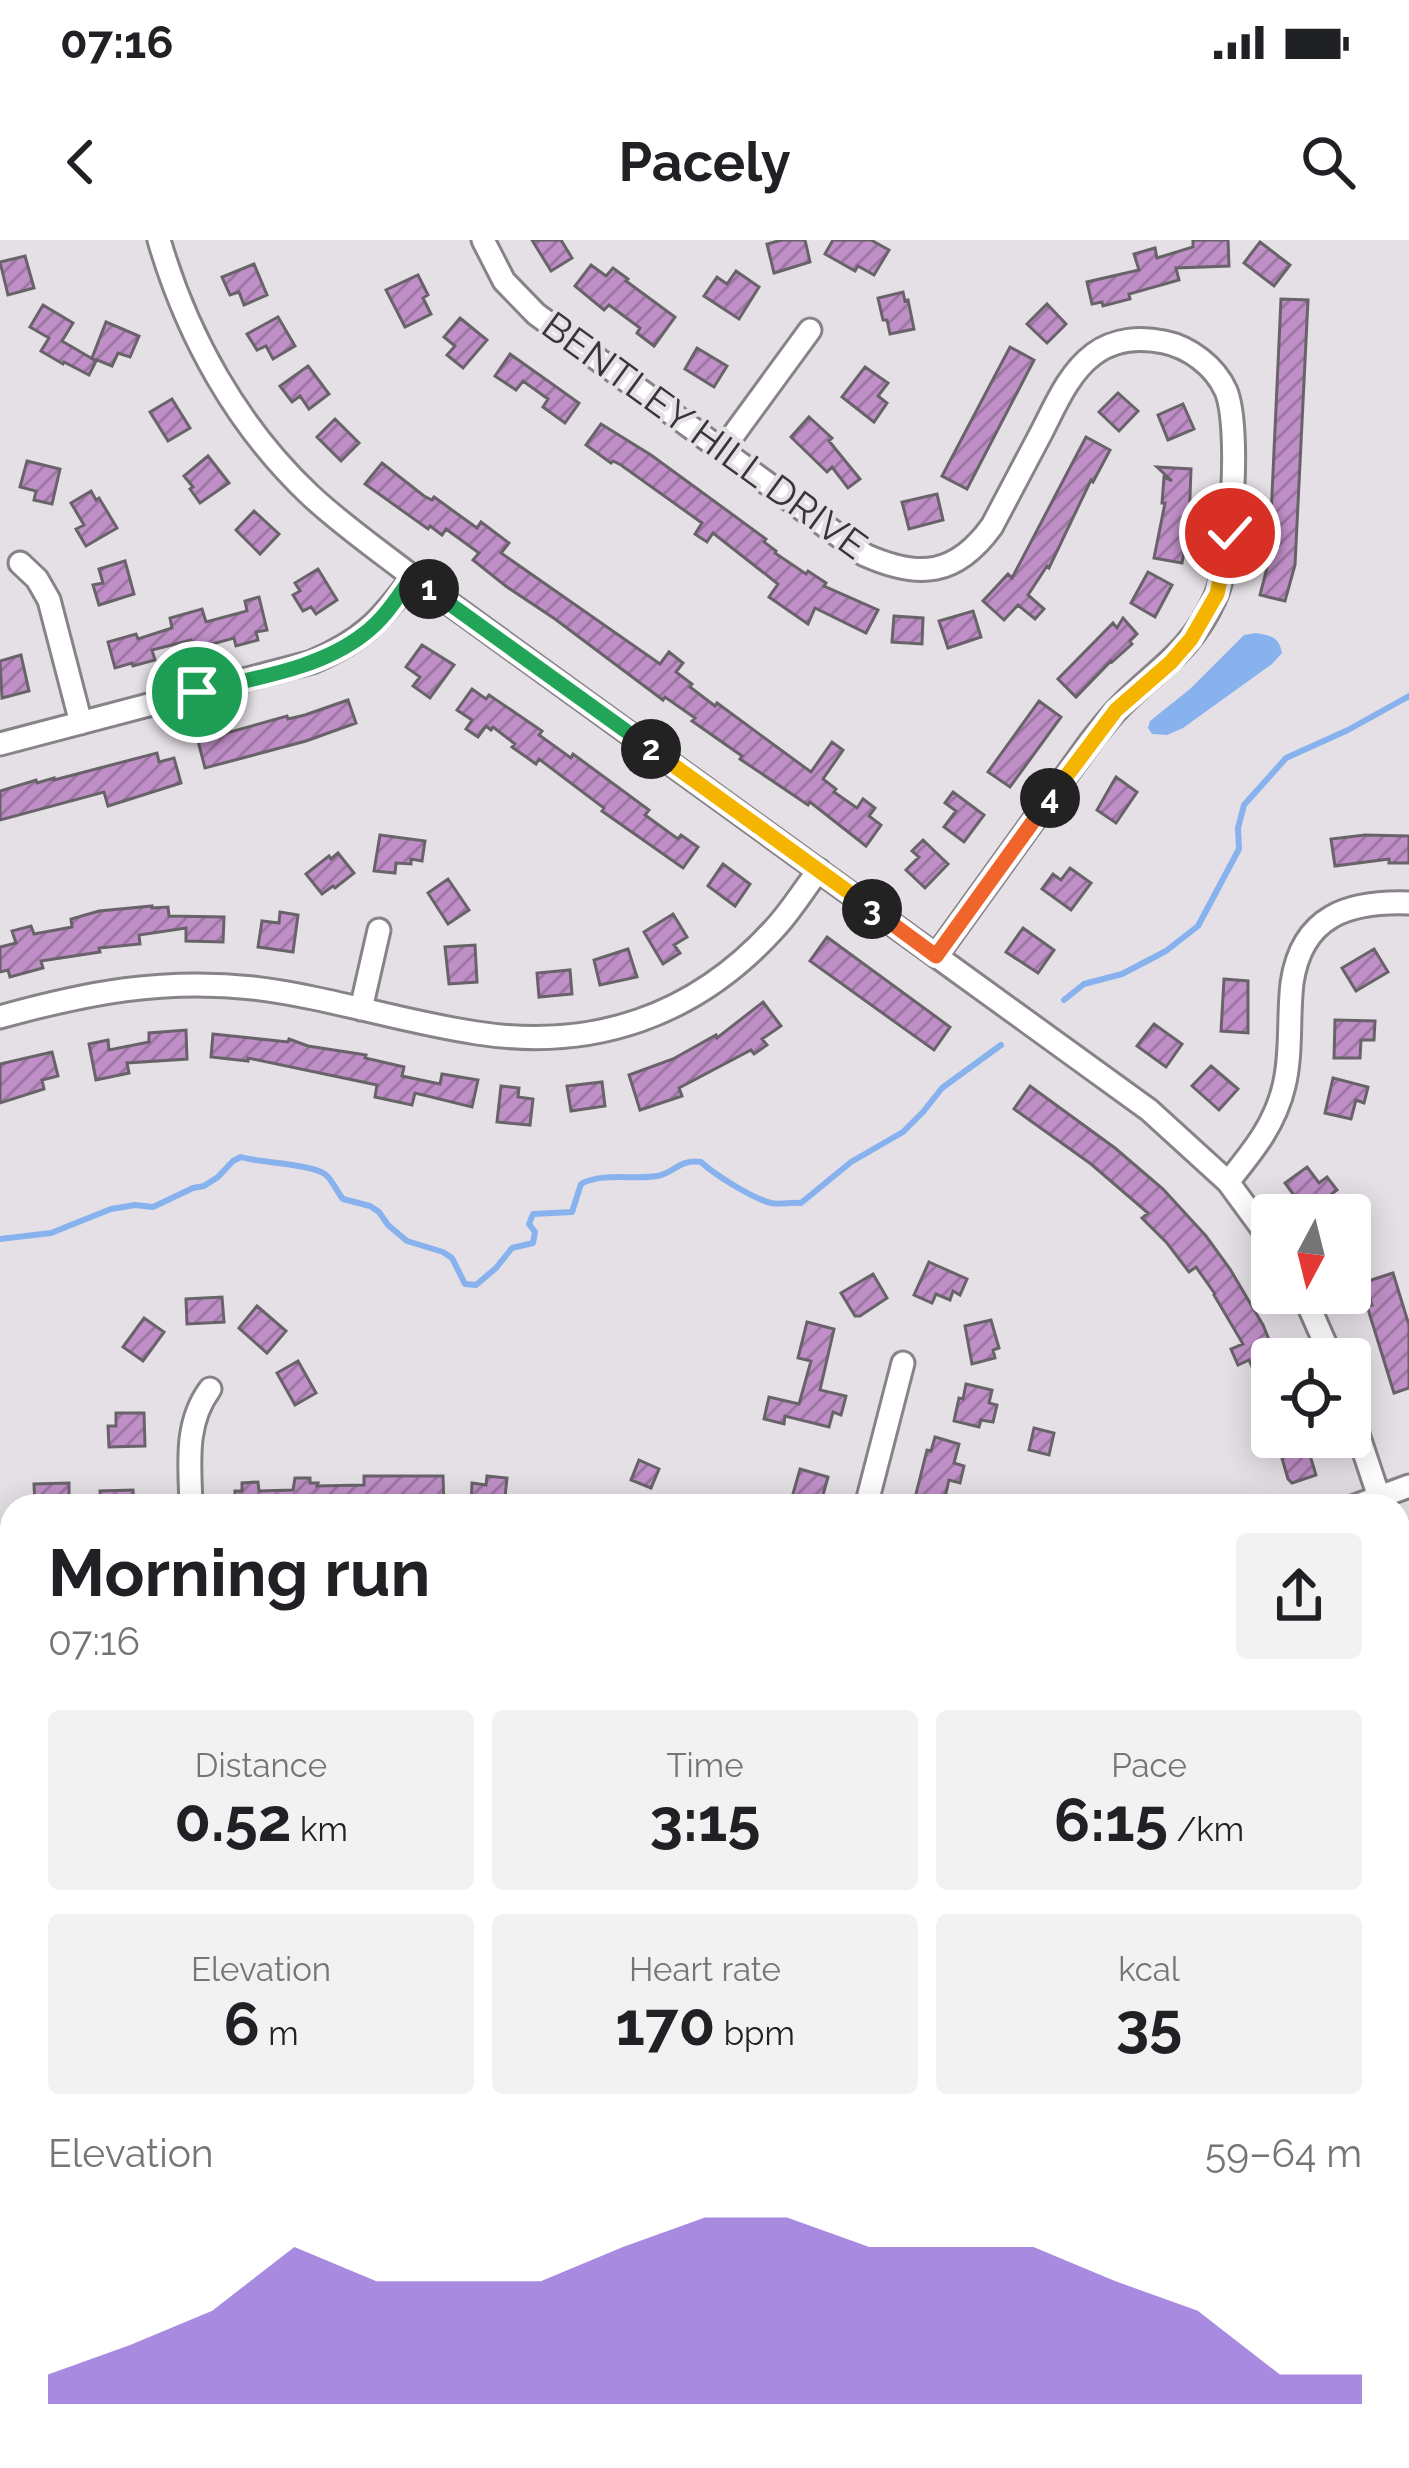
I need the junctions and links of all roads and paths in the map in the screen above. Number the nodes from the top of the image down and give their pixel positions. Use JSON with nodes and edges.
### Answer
{"nodes":[{"id":1,"x":159,"y":240,"type":"edge"},
{"id":2,"x":483,"y":240,"type":"edge"},
{"id":3,"x":811,"y":330,"type":"dead end"},
{"id":4,"x":723,"y":448,"type":"junction"},
{"id":5,"x":20,"y":563,"type":"dead end"},
{"id":6,"x":412,"y":577,"type":"junction"},
{"id":7,"x":81,"y":723,"type":"junction"},
{"id":8,"x":0,"y":744,"type":"edge"},
{"id":9,"x":819,"y":870,"type":"junction"},
{"id":10,"x":1409,"y":904,"type":"edge"},
{"id":11,"x":379,"y":930,"type":"dead end"},
{"id":12,"x":936,"y":956,"type":"junction"},
{"id":13,"x":362,"y":1009,"type":"junction"},
{"id":14,"x":0,"y":1017,"type":"edge"},
{"id":15,"x":1228,"y":1182,"type":"junction"},
{"id":16,"x":1251,"y":1213,"type":"edge"},
{"id":17,"x":903,"y":1363,"type":"dead end"},
{"id":18,"x":210,"y":1389,"type":"dead end"},
{"id":19,"x":1366,"y":1458,"type":"edge"},
{"id":20,"x":191,"y":1494,"type":"edge"},
{"id":21,"x":869,"y":1494,"type":"edge"},
{"id":22,"x":1377,"y":1494,"type":"edge"}],
"edges":[{"from":1,"to":6,"type":"street"},
{"from":2,"to":4,"type":"street","name":"BENTLEY HILL DRIVE"},
{"from":3,"to":4,"type":"street"},
{"from":4,"to":12,"type":"street","name":"BENTLEY HILL DRIVE"},
{"from":5,"to":7,"type":"street"},
{"from":6,"to":7,"type":"street"},
{"from":6,"to":9,"type":"street"},
{"from":7,"to":8,"type":"street"},
{"from":9,"to":12,"type":"street"},
{"from":9,"to":13,"type":"street"},
{"from":10,"to":15,"type":"street"},
{"from":11,"to":13,"type":"street"},
{"from":12,"to":15,"type":"street"},
{"from":13,"to":14,"type":"street"},
{"from":15,"to":16,"type":"street"},
{"from":17,"to":21,"type":"street"},
{"from":18,"to":20,"type":"street"},
{"from":19,"to":22,"type":"street"}]}
